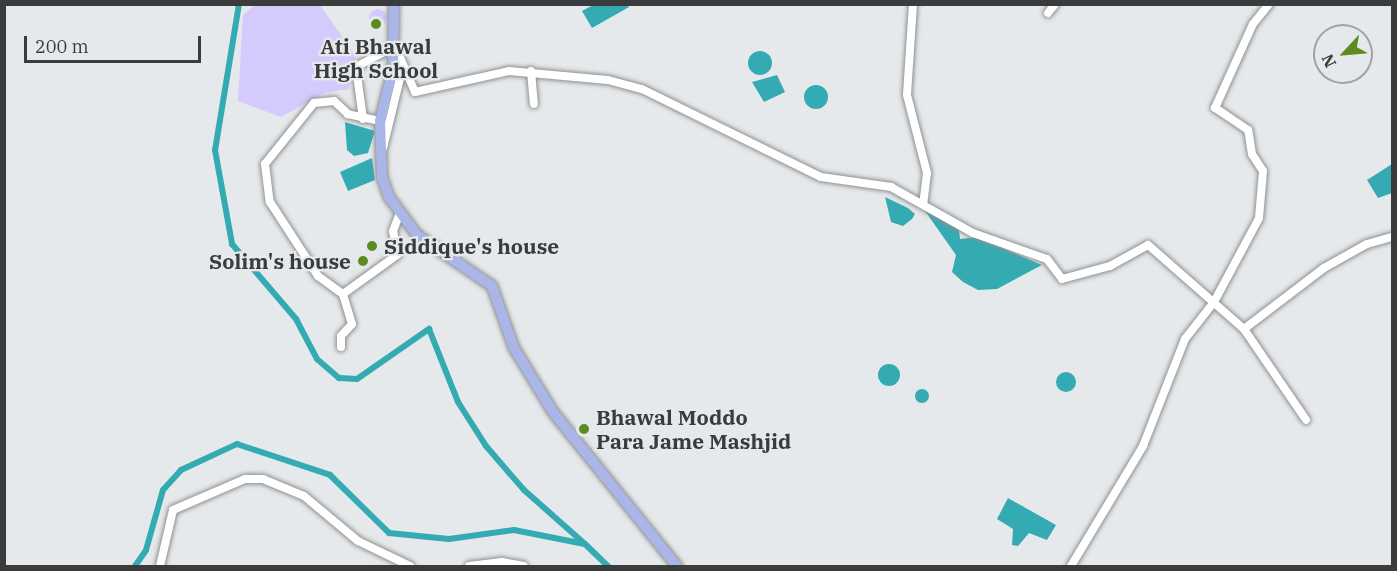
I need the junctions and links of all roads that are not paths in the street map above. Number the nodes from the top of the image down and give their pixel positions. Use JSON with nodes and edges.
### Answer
{"nodes":[{"id":1,"x":394,"y":4,"type":"edge"},
{"id":2,"x":913,"y":4,"type":"edge"},
{"id":3,"x":1055,"y":4,"type":"edge"},
{"id":4,"x":1269,"y":4,"type":"edge"},
{"id":5,"x":1048,"y":13,"type":"dead end"},
{"id":6,"x":395,"y":46,"type":"junction"},
{"id":7,"x":402,"y":66,"type":"junction"},
{"id":8,"x":531,"y":71,"type":"junction"},
{"id":9,"x":534,"y":104,"type":"dead end"},
{"id":10,"x":363,"y":119,"type":"junction"},
{"id":11,"x":380,"y":122,"type":"junction"},
{"id":12,"x":380,"y":155,"type":"junction"},
{"id":13,"x":924,"y":204,"type":"junction"},
{"id":14,"x":399,"y":215,"type":"junction"},
{"id":15,"x":1392,"y":237,"type":"edge"},
{"id":16,"x":343,"y":294,"type":"junction"},
{"id":17,"x":1214,"y":302,"type":"junction"},
{"id":18,"x":1244,"y":329,"type":"junction"},
{"id":19,"x":341,"y":346,"type":"dead end"},
{"id":20,"x":1306,"y":420,"type":"dead end"},
{"id":21,"x":160,"y":567,"type":"edge"},
{"id":22,"x":410,"y":567,"type":"edge"},
{"id":23,"x":469,"y":567,"type":"edge"},
{"id":24,"x":524,"y":567,"type":"edge"},
{"id":25,"x":677,"y":567,"type":"edge"},
{"id":26,"x":1071,"y":567,"type":"edge"}],
"edges":[{"from":1,"to":6,"type":"main road"},
{"from":2,"to":13,"type":"street"},
{"from":3,"to":5,"type":"street"},
{"from":4,"to":17,"type":"street"},
{"from":6,"to":7,"type":"street"},
{"from":6,"to":10,"type":"street"},
{"from":6,"to":11,"type":"main road"},
{"from":7,"to":8,"type":"street"},
{"from":7,"to":12,"type":"street"},
{"from":8,"to":9,"type":"street"},
{"from":8,"to":13,"type":"street"},
{"from":10,"to":11,"type":"street"},
{"from":10,"to":16,"type":"street"},
{"from":11,"to":12,"type":"main road"},
{"from":12,"to":14,"type":"main road"},
{"from":13,"to":17,"type":"street"},
{"from":14,"to":16,"type":"street"},
{"from":14,"to":25,"type":"main road"},
{"from":15,"to":18,"type":"street"},
{"from":16,"to":19,"type":"street"},
{"from":17,"to":18,"type":"street"},
{"from":17,"to":26,"type":"street"},
{"from":18,"to":20,"type":"street"},
{"from":21,"to":22,"type":"street"},
{"from":23,"to":24,"type":"street"}]}
